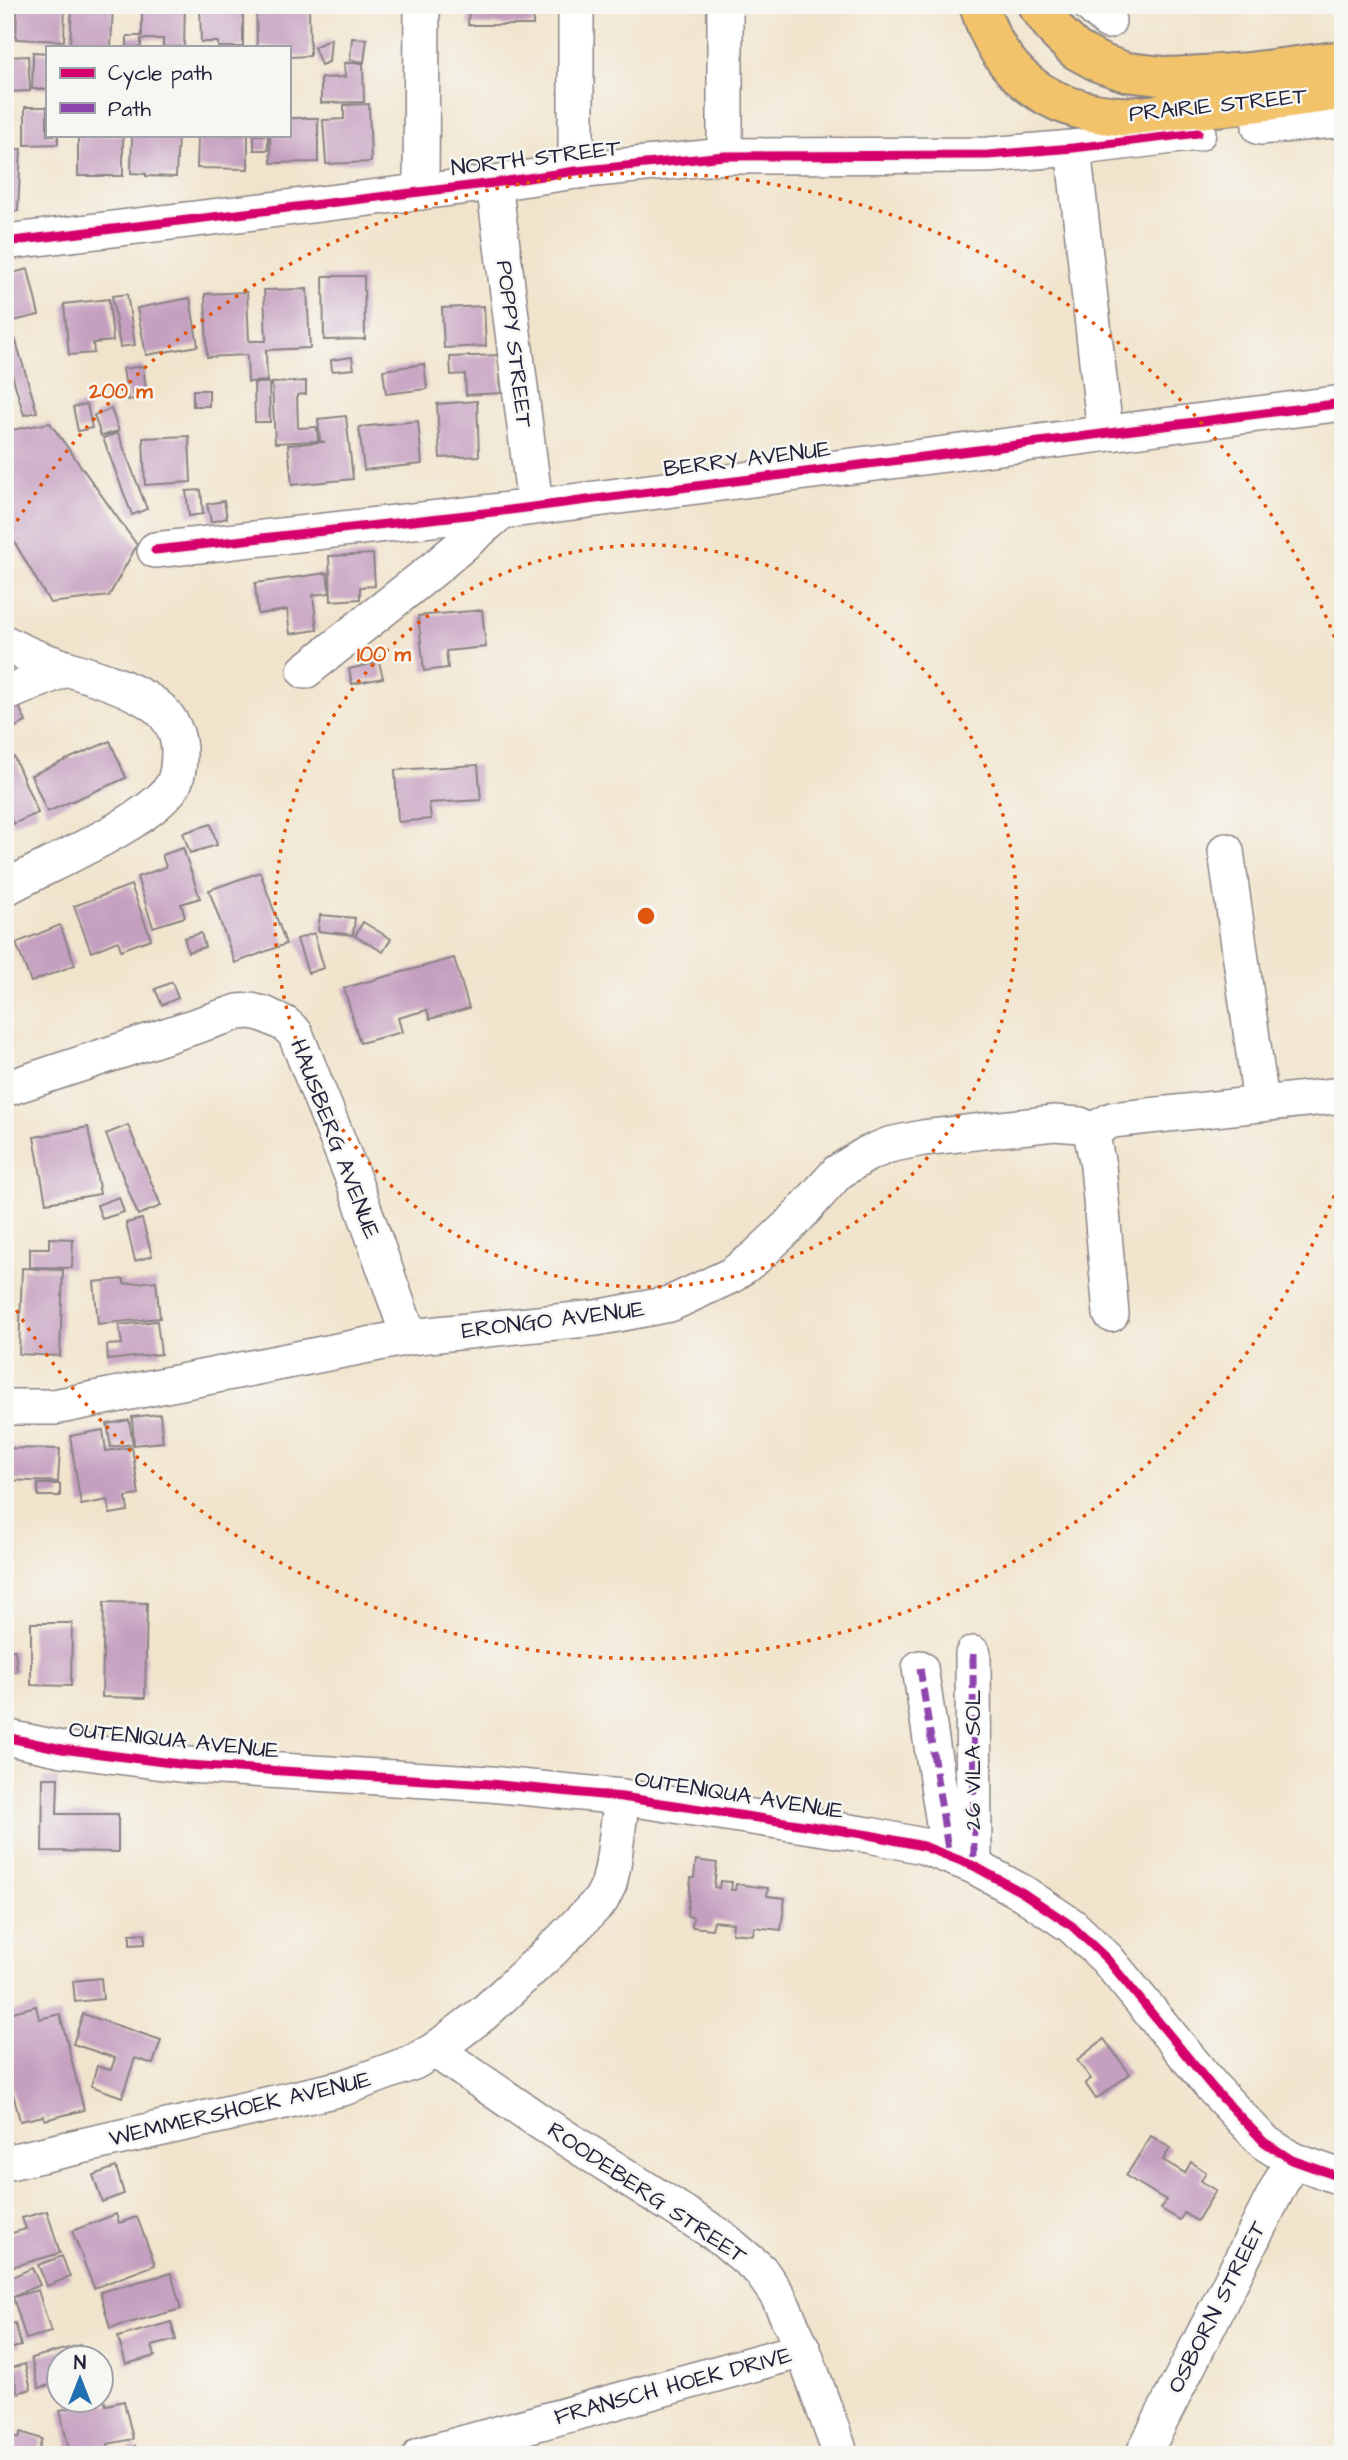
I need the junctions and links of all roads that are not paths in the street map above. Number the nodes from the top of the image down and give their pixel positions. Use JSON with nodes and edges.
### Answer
{"nodes":[{"id":1,"x":422,"y":5,"type":"edge"},
{"id":2,"x":576,"y":5,"type":"edge"},
{"id":3,"x":725,"y":5,"type":"edge"},
{"id":4,"x":979,"y":5,"type":"edge"},
{"id":5,"x":1037,"y":5,"type":"edge"},
{"id":6,"x":1343,"y":60,"type":"edge"},
{"id":7,"x":1343,"y":91,"type":"edge"},
{"id":8,"x":1343,"y":119,"type":"edge"},
{"id":9,"x":1260,"y":127,"type":"dead end"},
{"id":10,"x":1198,"y":133,"type":"dead end"},
{"id":11,"x":1073,"y":148,"type":"junction"},
{"id":12,"x":725,"y":156,"type":"junction"},
{"id":13,"x":576,"y":171,"type":"junction"},
{"id":14,"x":494,"y":183,"type":"junction"},
{"id":15,"x":421,"y":192,"type":"junction"},
{"id":16,"x":5,"y":242,"type":"edge"},
{"id":17,"x":1343,"y":403,"type":"edge"},
{"id":18,"x":1105,"y":432,"type":"junction"},
{"id":19,"x":519,"y":508,"type":"junction"},
{"id":20,"x":155,"y":550,"type":"dead end"},
{"id":21,"x":5,"y":643,"type":"edge"},
{"id":22,"x":65,"y":669,"type":"junction"},
{"id":23,"x":305,"y":671,"type":"dead end"},
{"id":24,"x":5,"y":695,"type":"edge"},
{"id":25,"x":1226,"y":851,"type":"dead end"},
{"id":26,"x":5,"y":888,"type":"edge"},
{"id":27,"x":5,"y":1089,"type":"edge"},
{"id":28,"x":1343,"y":1095,"type":"edge"},
{"id":29,"x":1261,"y":1103,"type":"junction"},
{"id":30,"x":1091,"y":1130,"type":"junction"},
{"id":31,"x":1111,"y":1314,"type":"dead end"},
{"id":32,"x":409,"y":1337,"type":"junction"},
{"id":33,"x":5,"y":1407,"type":"edge"},
{"id":34,"x":972,"y":1654,"type":"dead end"},
{"id":35,"x":920,"y":1668,"type":"dead end"},
{"id":36,"x":5,"y":1737,"type":"edge"},
{"id":37,"x":622,"y":1797,"type":"junction"},
{"id":38,"x":961,"y":1861,"type":"junction"},
{"id":39,"x":435,"y":2050,"type":"junction"},
{"id":40,"x":1292,"y":2160,"type":"junction"},
{"id":41,"x":5,"y":2163,"type":"edge"},
{"id":42,"x":1343,"y":2178,"type":"edge"},
{"id":43,"x":803,"y":2350,"type":"junction"},
{"id":44,"x":421,"y":2455,"type":"edge"},
{"id":45,"x":841,"y":2455,"type":"edge"},
{"id":46,"x":1143,"y":2455,"type":"edge"}],
"edges":[{"from":1,"to":15,"type":"street"},
{"from":2,"to":13,"type":"street"},
{"from":3,"to":12,"type":"street"},
{"from":4,"to":7,"type":"main road","name":"PRAIRIE STREET"},
{"from":5,"to":6,"type":"main road","name":"PRAIRIE STREET"},
{"from":8,"to":9,"type":"street"},
{"from":10,"to":11,"type":"street","name":"NORTH STREET"},
{"from":11,"to":12,"type":"street","name":"NORTH STREET"},
{"from":11,"to":18,"type":"street"},
{"from":12,"to":13,"type":"street","name":"NORTH STREET"},
{"from":13,"to":14,"type":"street","name":"NORTH STREET"},
{"from":14,"to":15,"type":"street","name":"NORTH STREET"},
{"from":14,"to":19,"type":"street","name":"POPPY STREET"},
{"from":15,"to":16,"type":"street","name":"NORTH STREET"},
{"from":17,"to":18,"type":"street","name":"BERRY AVENUE"},
{"from":18,"to":19,"type":"street","name":"BERRY AVENUE"},
{"from":19,"to":20,"type":"street","name":"BERRY AVENUE"},
{"from":19,"to":23,"type":"street"},
{"from":21,"to":22,"type":"street"},
{"from":22,"to":24,"type":"street"},
{"from":22,"to":26,"type":"street"},
{"from":25,"to":29,"type":"street"},
{"from":27,"to":32,"type":"street","name":"HAUSBERG AVENUE"},
{"from":28,"to":29,"type":"street"},
{"from":29,"to":30,"type":"street"},
{"from":30,"to":31,"type":"street"},
{"from":30,"to":32,"type":"street","name":"ERONGO AVENUE"},
{"from":32,"to":33,"type":"street","name":"ERONGO AVENUE"},
{"from":34,"to":38,"type":"street","name":"26 VILA SOL"},
{"from":35,"to":38,"type":"street"},
{"from":36,"to":37,"type":"street","name":"OUTENIQUA AVENUE"},
{"from":37,"to":38,"type":"street","name":"OUTENIQUA AVENUE"},
{"from":37,"to":39,"type":"street","name":"WEMMERSHOEK AVENUE"},
{"from":38,"to":40,"type":"street","name":"OUTENIQUA AVENUE"},
{"from":39,"to":41,"type":"street","name":"WEMMERSHOEK AVENUE"},
{"from":39,"to":43,"type":"street","name":"ROODEBERG STREET"},
{"from":40,"to":42,"type":"street","name":"OUTENIQUA AVENUE"},
{"from":40,"to":46,"type":"street","name":"OSBORN STREET"},
{"from":43,"to":44,"type":"street","name":"FRANSCH HOEK DRIVE"},
{"from":43,"to":45,"type":"street","name":"ROODEBERG STREET"}]}
